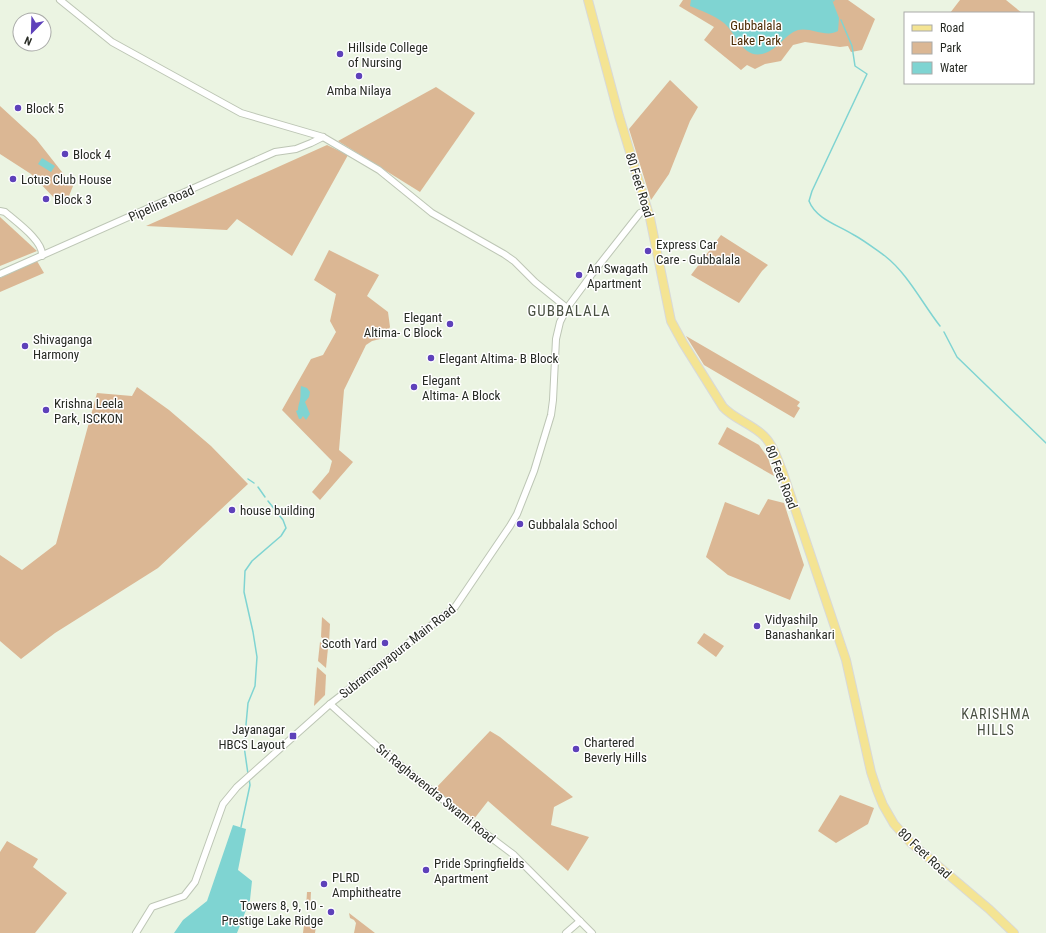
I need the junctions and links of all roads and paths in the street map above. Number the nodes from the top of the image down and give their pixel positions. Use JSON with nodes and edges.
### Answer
{"nodes":[{"id":1,"x":60,"y":0,"type":"edge"},
{"id":2,"x":587,"y":0,"type":"edge"},
{"id":3,"x":323,"y":137,"type":"junction"},
{"id":4,"x":0,"y":211,"type":"edge"},
{"id":5,"x":642,"y":212,"type":"junction"},
{"id":6,"x":42,"y":256,"type":"junction"},
{"id":7,"x":0,"y":274,"type":"edge"},
{"id":8,"x":567,"y":308,"type":"junction"},
{"id":9,"x":330,"y":704,"type":"junction"},
{"id":10,"x":580,"y":921,"type":"junction"},
{"id":11,"x":136,"y":933,"type":"edge"},
{"id":12,"x":566,"y":933,"type":"edge"},
{"id":13,"x":592,"y":933,"type":"edge"},
{"id":14,"x":1010,"y":933,"type":"edge"},
{"id":15,"x":1014,"y":933,"type":"edge"}],
"edges":[{"from":1,"to":3,"type":"street"},
{"from":2,"to":5,"type":"main road","name":"80 Feet Road"},
{"from":2,"to":15,"type":"main road","name":"80 Feet Road"},
{"from":3,"to":6,"type":"street","name":"Pipeline Road"},
{"from":3,"to":8,"type":"street"},
{"from":4,"to":6,"type":"street"},
{"from":5,"to":8,"type":"street","name":"Subramanyapura Main Road"},
{"from":5,"to":14,"type":"main road","name":"80 Feet Road"},
{"from":6,"to":7,"type":"street","name":"Pipeline Road"},
{"from":8,"to":9,"type":"street","name":"Subramanyapura Main Road"},
{"from":9,"to":10,"type":"street","name":"Sri Raghavendra Swami Road"},
{"from":9,"to":11,"type":"street","name":"Subramanyapura Main Road"},
{"from":10,"to":12,"type":"street"},
{"from":10,"to":13,"type":"street","name":"Sri Raghavendra Swami Road"}]}
